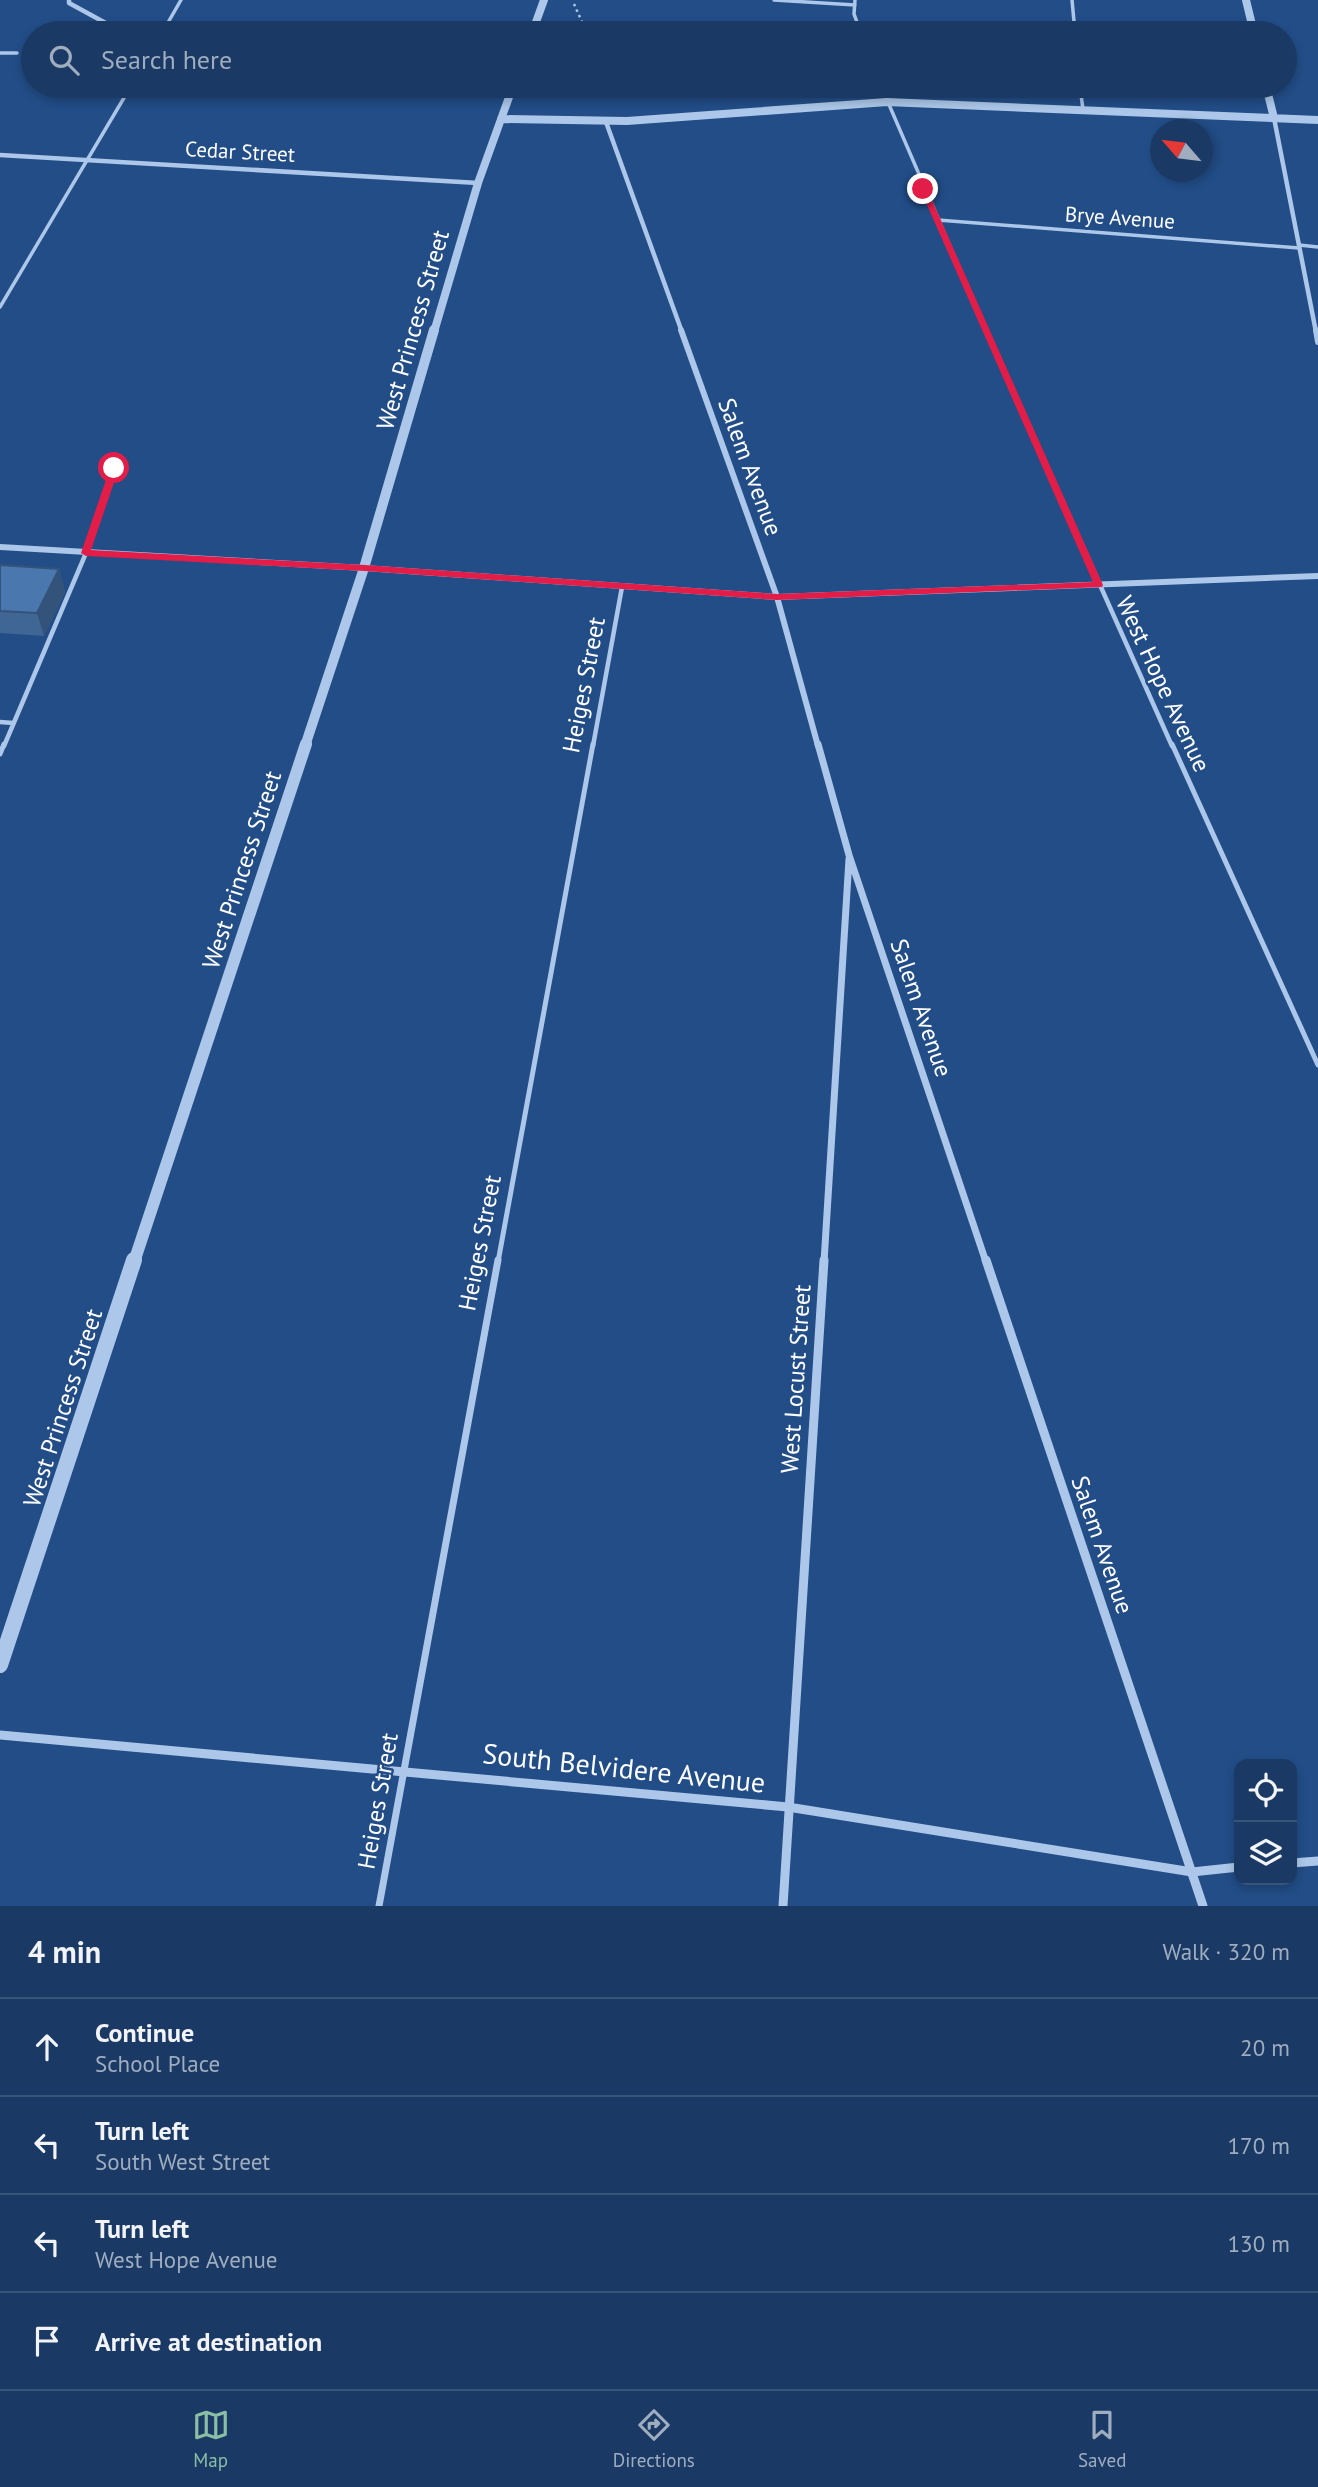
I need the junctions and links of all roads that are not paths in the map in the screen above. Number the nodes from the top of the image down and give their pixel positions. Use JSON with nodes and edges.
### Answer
{"nodes":[{"id":1,"x":69,"y":0,"type":"edge"},
{"id":2,"x":181,"y":0,"type":"edge"},
{"id":3,"x":544,"y":0,"type":"edge"},
{"id":4,"x":774,"y":0,"type":"edge"},
{"id":5,"x":1072,"y":0,"type":"edge"},
{"id":6,"x":1246,"y":0,"type":"edge"},
{"id":7,"x":855,"y":3,"type":"edge"},
{"id":8,"x":105,"y":21,"type":"edge"},
{"id":9,"x":169,"y":21,"type":"edge"},
{"id":10,"x":536,"y":21,"type":"edge"},
{"id":11,"x":858,"y":21,"type":"edge"},
{"id":12,"x":1074,"y":21,"type":"edge"},
{"id":13,"x":1251,"y":21,"type":"edge"},
{"id":14,"x":0,"y":52,"type":"edge"},
{"id":15,"x":17,"y":53,"type":"dead end"},
{"id":16,"x":124,"y":98,"type":"edge"},
{"id":17,"x":508,"y":98,"type":"edge"},
{"id":18,"x":886,"y":98,"type":"edge"},
{"id":19,"x":1081,"y":98,"type":"edge"},
{"id":20,"x":1269,"y":98,"type":"edge"},
{"id":21,"x":887,"y":102,"type":"junction"},
{"id":22,"x":1083,"y":111,"type":"junction"},
{"id":23,"x":501,"y":118,"type":"junction"},
{"id":24,"x":1273,"y":118,"type":"junction"},
{"id":25,"x":1318,"y":120,"type":"edge"},
{"id":26,"x":606,"y":122,"type":"junction"},
{"id":27,"x":0,"y":155,"type":"edge"},
{"id":28,"x":87,"y":159,"type":"junction"},
{"id":29,"x":478,"y":183,"type":"junction"},
{"id":30,"x":938,"y":220,"type":"junction"},
{"id":31,"x":1299,"y":246,"type":"junction"},
{"id":32,"x":1318,"y":247,"type":"edge"},
{"id":33,"x":0,"y":307,"type":"edge"},
{"id":34,"x":1318,"y":342,"type":"edge"},
{"id":35,"x":114,"y":468,"type":"dead end"},
{"id":36,"x":0,"y":547,"type":"edge"},
{"id":37,"x":86,"y":553,"type":"junction"},
{"id":38,"x":365,"y":568,"type":"junction"},
{"id":39,"x":1318,"y":576,"type":"edge"},
{"id":40,"x":1099,"y":585,"type":"junction"},
{"id":41,"x":622,"y":587,"type":"junction"},
{"id":42,"x":777,"y":597,"type":"junction"},
{"id":43,"x":0,"y":722,"type":"edge"},
{"id":44,"x":13,"y":723,"type":"junction"},
{"id":45,"x":0,"y":754,"type":"edge"},
{"id":46,"x":849,"y":855,"type":"junction"},
{"id":47,"x":1318,"y":1065,"type":"edge"},
{"id":48,"x":0,"y":1665,"type":"edge"},
{"id":49,"x":0,"y":1735,"type":"edge"},
{"id":50,"x":402,"y":1769,"type":"junction"},
{"id":51,"x":788,"y":1807,"type":"junction"},
{"id":52,"x":1318,"y":1861,"type":"edge"},
{"id":53,"x":1297,"y":1863,"type":"edge"},
{"id":54,"x":1234,"y":1868,"type":"edge"},
{"id":55,"x":1192,"y":1872,"type":"junction"},
{"id":56,"x":379,"y":1906,"type":"edge"},
{"id":57,"x":783,"y":1906,"type":"edge"},
{"id":58,"x":1203,"y":1906,"type":"edge"}],
"edges":[{"from":1,"to":8,"type":"street"},
{"from":2,"to":9,"type":"lane"},
{"from":3,"to":10,"type":"street"},
{"from":4,"to":7,"type":"lane"},
{"from":5,"to":12,"type":"lane"},
{"from":6,"to":13,"type":"street"},
{"from":7,"to":11,"type":"lane"},
{"from":14,"to":15,"type":"lane"},
{"from":16,"to":28,"type":"lane"},
{"from":17,"to":23,"type":"street","name":"West Princess Street"},
{"from":18,"to":21,"type":"lane","name":"West Hope Avenue"},
{"from":19,"to":22,"type":"lane"},
{"from":20,"to":24,"type":"street"},
{"from":21,"to":22,"type":"street"},
{"from":21,"to":26,"type":"street"},
{"from":21,"to":30,"type":"lane","name":"West Hope Avenue"},
{"from":22,"to":24,"type":"street"},
{"from":23,"to":26,"type":"street"},
{"from":23,"to":29,"type":"street","name":"West Princess Street"},
{"from":24,"to":25,"type":"street"},
{"from":24,"to":31,"type":"street"},
{"from":26,"to":42,"type":"street","name":"Salem Avenue"},
{"from":27,"to":28,"type":"street","name":"Cedar Street"},
{"from":28,"to":29,"type":"street","name":"Cedar Street"},
{"from":28,"to":33,"type":"lane"},
{"from":29,"to":38,"type":"street","name":"West Princess Street"},
{"from":30,"to":31,"type":"lane","name":"Brye Avenue"},
{"from":30,"to":40,"type":"lane","name":"West Hope Avenue"},
{"from":31,"to":32,"type":"lane","name":"Brye Avenue"},
{"from":31,"to":34,"type":"street"},
{"from":35,"to":37,"type":"lane"},
{"from":36,"to":37,"type":"street"},
{"from":37,"to":38,"type":"street"},
{"from":37,"to":44,"type":"lane"},
{"from":38,"to":41,"type":"street"},
{"from":38,"to":48,"type":"street","name":"West Princess Street"},
{"from":39,"to":40,"type":"street"},
{"from":40,"to":42,"type":"street"},
{"from":40,"to":47,"type":"lane","name":"West Hope Avenue"},
{"from":41,"to":42,"type":"street"},
{"from":41,"to":50,"type":"lane","name":"Heiges Street"},
{"from":42,"to":46,"type":"street","name":"Salem Avenue"},
{"from":43,"to":44,"type":"lane"},
{"from":44,"to":45,"type":"lane"},
{"from":46,"to":51,"type":"street","name":"West Locust Street"},
{"from":46,"to":55,"type":"street","name":"Salem Avenue"},
{"from":49,"to":50,"type":"street","name":"South Belvidere Avenue"},
{"from":50,"to":51,"type":"street","name":"South Belvidere Avenue"},
{"from":50,"to":56,"type":"lane","name":"Heiges Street"},
{"from":51,"to":55,"type":"street","name":"South Belvidere Avenue"},
{"from":51,"to":57,"type":"street","name":"West Locust Street"},
{"from":52,"to":53,"type":"street"},
{"from":54,"to":55,"type":"street","name":"South Belvidere Avenue"},
{"from":55,"to":58,"type":"street","name":"Salem Avenue"}]}
